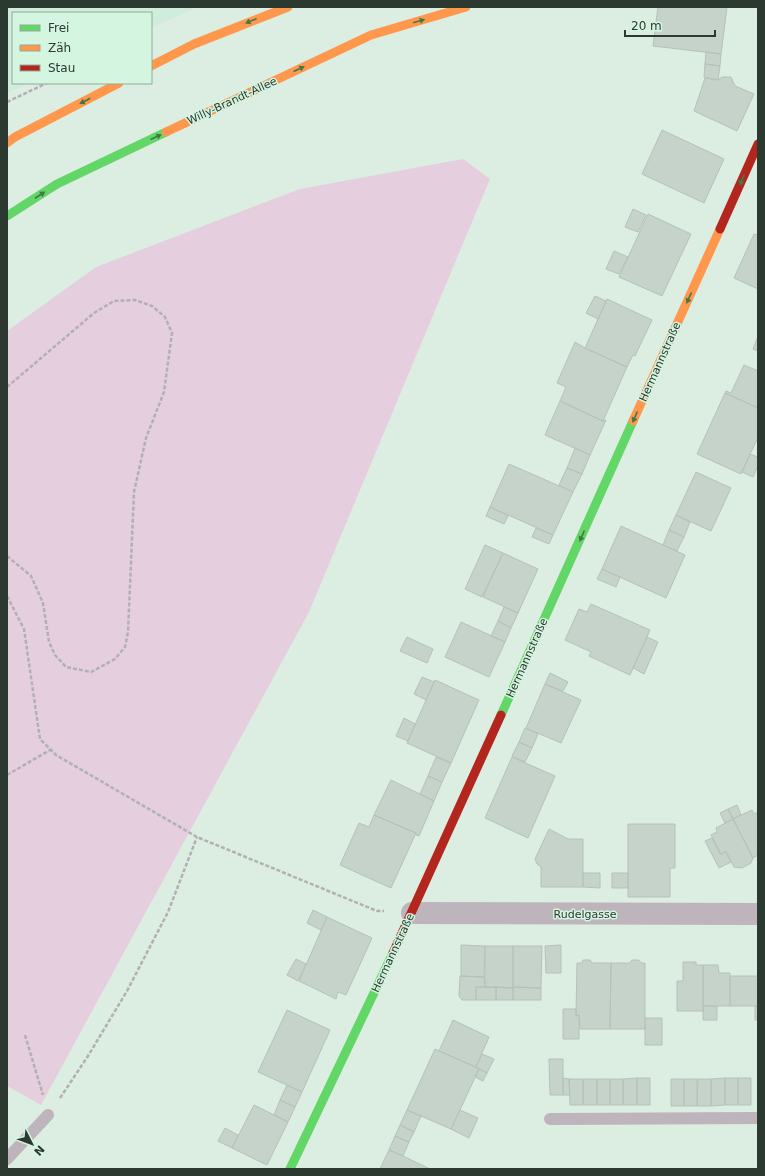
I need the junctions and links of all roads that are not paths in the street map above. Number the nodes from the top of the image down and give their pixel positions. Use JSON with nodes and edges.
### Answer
{"nodes":[{"id":1,"x":288,"y":7,"type":"edge"},
{"id":2,"x":466,"y":7,"type":"edge"},
{"id":3,"x":152,"y":65,"type":"edge"},
{"id":4,"x":117,"y":84,"type":"edge"},
{"id":5,"x":7,"y":143,"type":"edge"},
{"id":6,"x":758,"y":144,"type":"edge"},
{"id":7,"x":7,"y":216,"type":"edge"},
{"id":8,"x":412,"y":913,"type":"junction"},
{"id":9,"x":758,"y":914,"type":"edge"},
{"id":10,"x":48,"y":1115,"type":"road end"},
{"id":11,"x":758,"y":1118,"type":"edge"},
{"id":12,"x":550,"y":1119,"type":"dead end"},
{"id":13,"x":7,"y":1159,"type":"edge"},
{"id":14,"x":290,"y":1169,"type":"edge"}],
"edges":[{"from":1,"to":3,"type":"street","one_way":true},
{"from":7,"to":2,"type":"street","name":"Willy-Brandt-Allee","one_way":true},
{"from":4,"to":5,"type":"street","one_way":true},
{"from":6,"to":8,"type":"street","name":"Hermannstraße","one_way":true},
{"from":8,"to":9,"type":"street","name":"Rudelgasse"},
{"from":8,"to":14,"type":"street","name":"Hermannstraße"},
{"from":10,"to":13,"type":"lane"},
{"from":11,"to":12,"type":"lane"}]}
